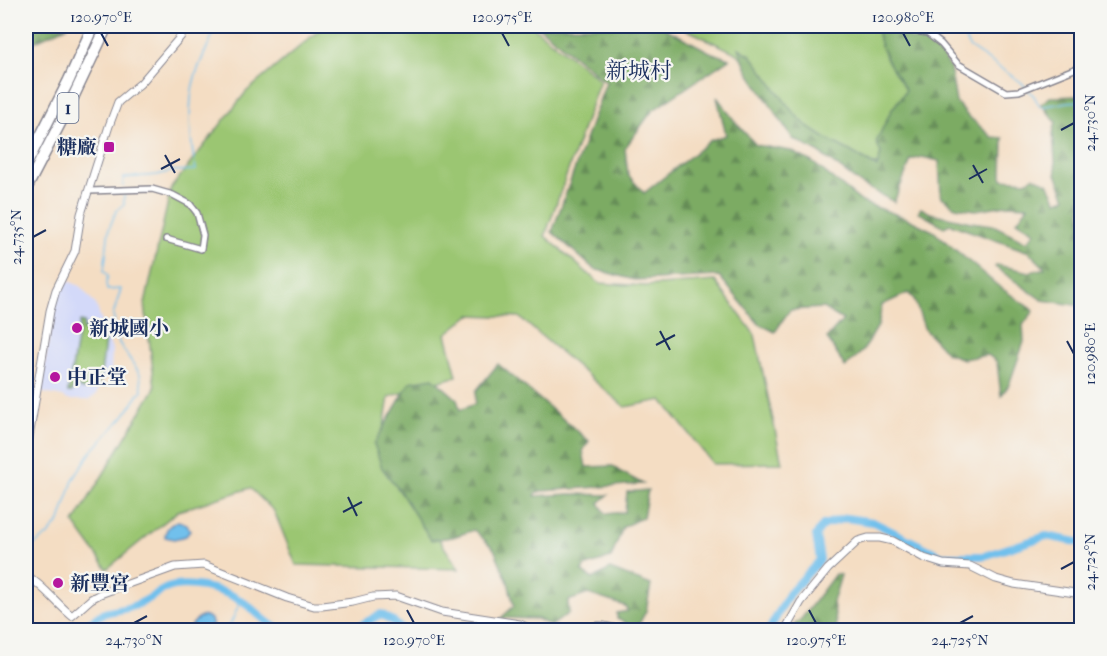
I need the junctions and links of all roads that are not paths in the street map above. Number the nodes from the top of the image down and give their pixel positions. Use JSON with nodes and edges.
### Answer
{"nodes":[{"id":1,"x":93,"y":26,"type":"edge"},
{"id":2,"x":107,"y":26,"type":"edge"},
{"id":3,"x":186,"y":26,"type":"edge"},
{"id":4,"x":902,"y":26,"type":"edge"},
{"id":5,"x":1082,"y":66,"type":"edge"},
{"id":6,"x":26,"y":165,"type":"edge"},
{"id":7,"x":26,"y":189,"type":"edge"},
{"id":8,"x":90,"y":191,"type":"junction"},
{"id":9,"x":166,"y":239,"type":"dead end"},
{"id":10,"x":26,"y":455,"type":"edge"},
{"id":11,"x":26,"y":575,"type":"edge"},
{"id":12,"x":1082,"y":594,"type":"edge"},
{"id":13,"x":533,"y":630,"type":"edge"},
{"id":14,"x":574,"y":630,"type":"edge"},
{"id":15,"x":618,"y":630,"type":"edge"},
{"id":16,"x":785,"y":630,"type":"edge"}],
"edges":[{"from":1,"to":6,"type":"highway","number":"1"},
{"from":2,"to":7,"type":"highway","number":"1"},
{"from":3,"to":8,"type":"street"},
{"from":4,"to":5,"type":"street"},
{"from":8,"to":9,"type":"street"},
{"from":8,"to":10,"type":"street"},
{"from":11,"to":13,"type":"street"},
{"from":12,"to":16,"type":"street"},
{"from":14,"to":15,"type":"street"}]}
